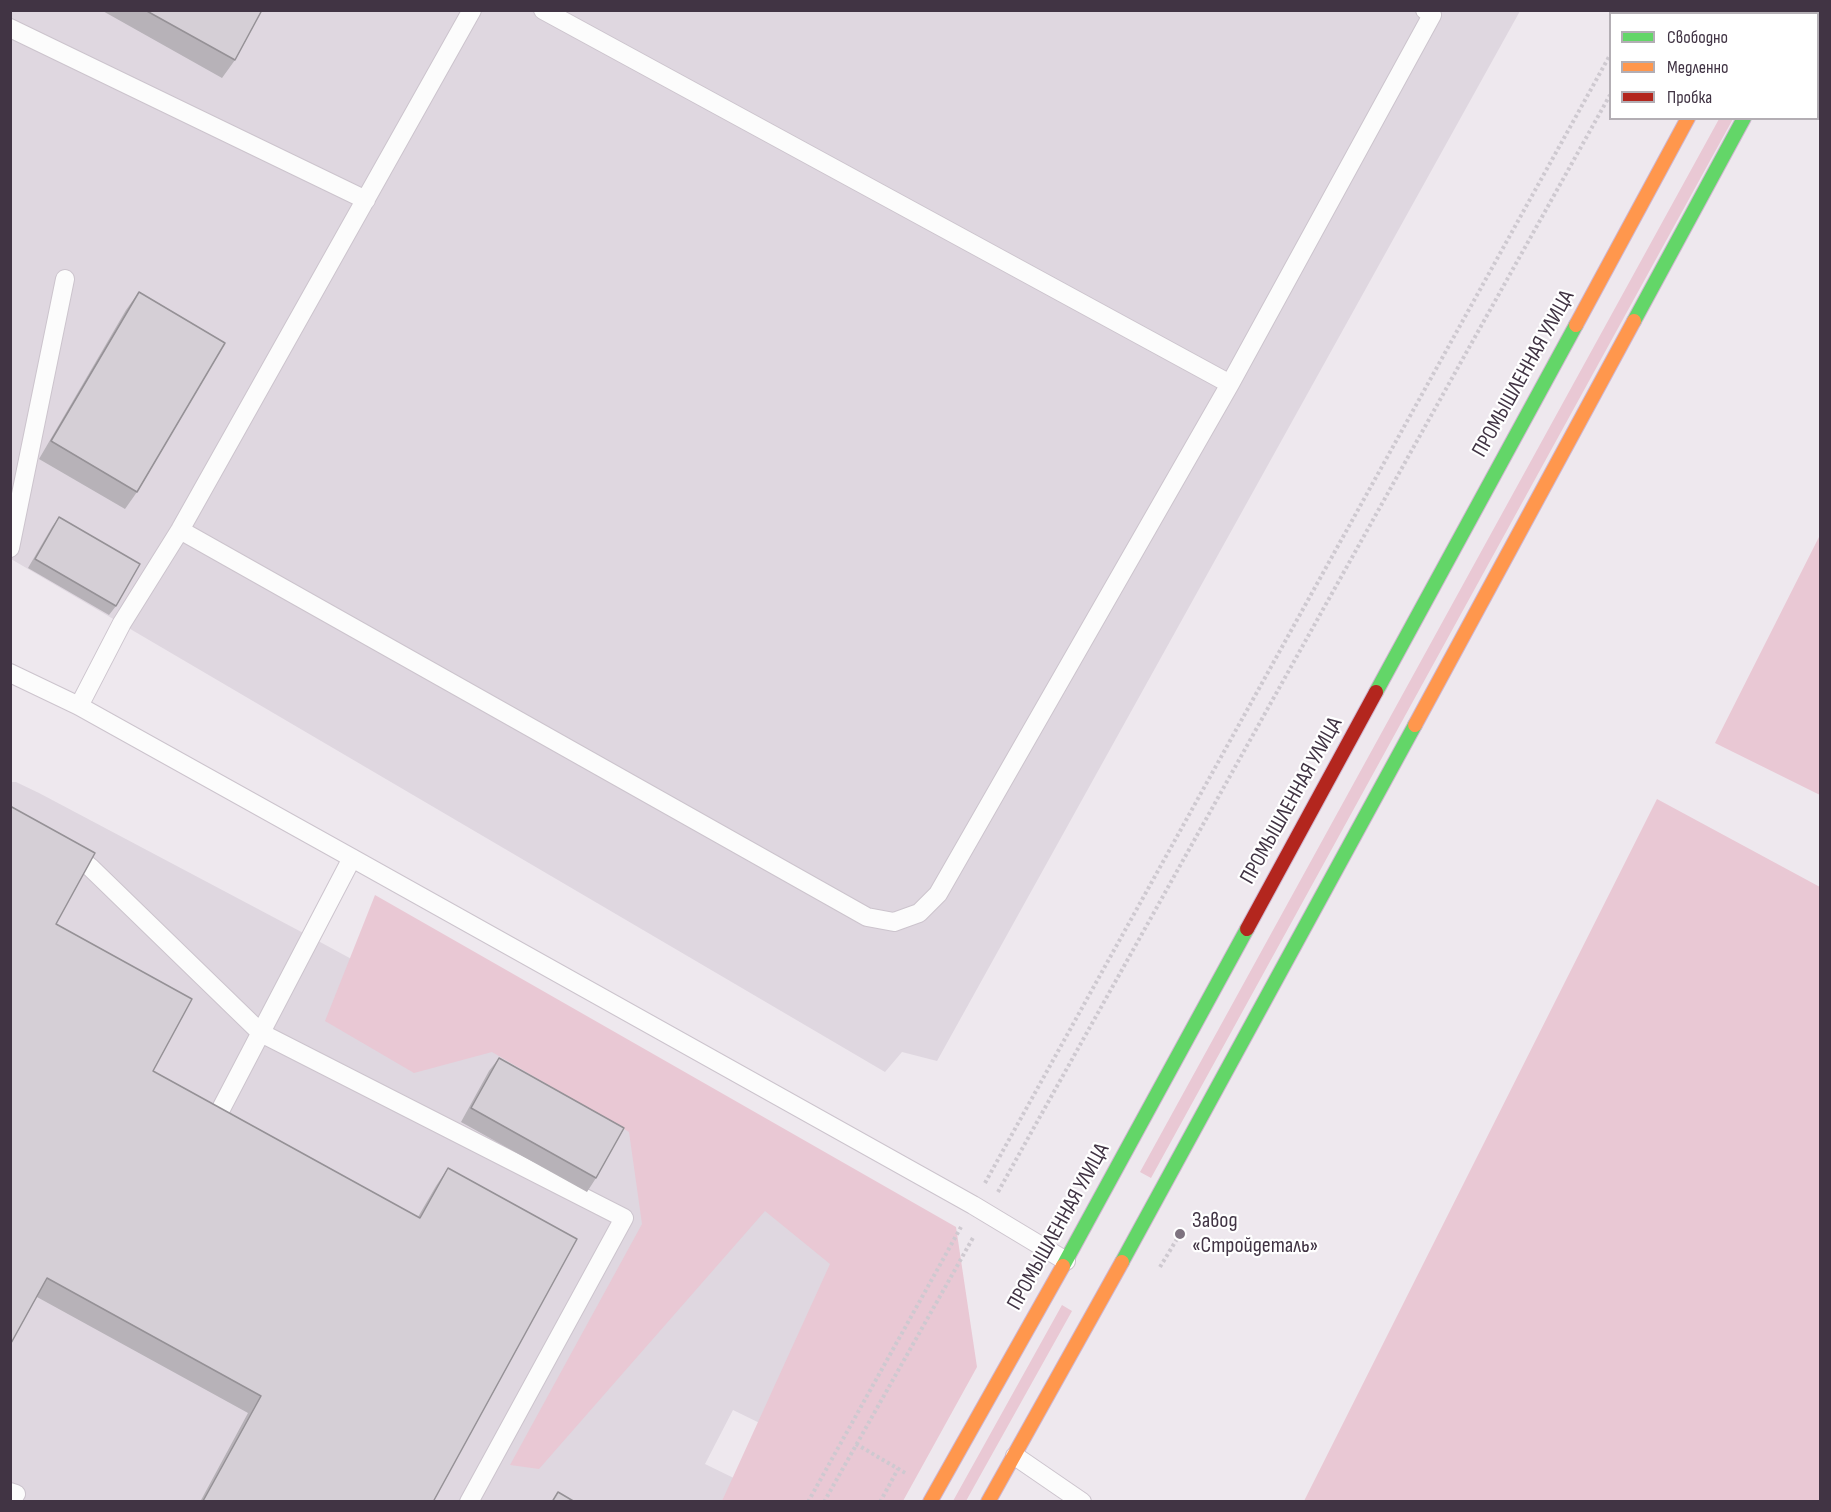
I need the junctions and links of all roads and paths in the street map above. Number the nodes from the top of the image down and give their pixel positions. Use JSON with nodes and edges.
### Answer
{"nodes":[{"id":1,"x":472,"y":10,"type":"edge"},
{"id":2,"x":543,"y":10,"type":"edge"},
{"id":3,"x":1430,"y":12,"type":"edge"},
{"id":4,"x":10,"y":28,"type":"edge"},
{"id":5,"x":1609,"y":59,"type":"edge"},
{"id":6,"x":1609,"y":99,"type":"edge"},
{"id":7,"x":1687,"y":120,"type":"edge"},
{"id":8,"x":1743,"y":120,"type":"edge"},
{"id":9,"x":366,"y":200,"type":"junction"},
{"id":10,"x":65,"y":279,"type":"dead end"},
{"id":11,"x":1230,"y":384,"type":"junction"},
{"id":12,"x":180,"y":530,"type":"junction"},
{"id":13,"x":10,"y":549,"type":"edge"},
{"id":14,"x":10,"y":673,"type":"edge"},
{"id":15,"x":79,"y":706,"type":"junction"},
{"id":16,"x":53,"y":838,"type":"edge"},
{"id":17,"x":352,"y":858,"type":"junction"},
{"id":18,"x":261,"y":1033,"type":"junction"},
{"id":19,"x":211,"y":1128,"type":"edge"},
{"id":20,"x":980,"y":1209,"type":"junction"},
{"id":21,"x":1070,"y":1264,"type":"junction"},
{"id":22,"x":856,"y":1444,"type":"junction"},
{"id":23,"x":1015,"y":1455,"type":"junction"},
{"id":24,"x":469,"y":1502,"type":"edge"},
{"id":25,"x":808,"y":1502,"type":"edge"},
{"id":26,"x":824,"y":1502,"type":"edge"},
{"id":27,"x":880,"y":1502,"type":"edge"},
{"id":28,"x":930,"y":1502,"type":"edge"},
{"id":29,"x":988,"y":1502,"type":"edge"},
{"id":30,"x":1082,"y":1502,"type":"edge"}],
"edges":[{"from":1,"to":9,"type":"lane"},
{"from":2,"to":11,"type":"lane"},
{"from":3,"to":11,"type":"lane"},
{"from":4,"to":9,"type":"lane"},
{"from":5,"to":20,"type":"path"},
{"from":6,"to":20,"type":"path"},
{"from":7,"to":21,"type":"main road","name":"ПРОМЫШЛЕННАЯ УЛИЦА"},
{"from":8,"to":23,"type":"main road"},
{"from":9,"to":12,"type":"lane"},
{"from":10,"to":13,"type":"lane"},
{"from":11,"to":12,"type":"lane"},
{"from":12,"to":15,"type":"lane"},
{"from":14,"to":15,"type":"lane"},
{"from":15,"to":17,"type":"lane"},
{"from":16,"to":18,"type":"lane"},
{"from":17,"to":18,"type":"lane"},
{"from":17,"to":20,"type":"lane"},
{"from":18,"to":19,"type":"lane"},
{"from":18,"to":24,"type":"lane"},
{"from":20,"to":21,"type":"lane"},
{"from":20,"to":22,"type":"path"},
{"from":20,"to":25,"type":"path"},
{"from":21,"to":28,"type":"main road","name":"ПРОМЫШЛЕННАЯ УЛИЦА"},
{"from":22,"to":26,"type":"path"},
{"from":22,"to":27,"type":"path"},
{"from":23,"to":29,"type":"main road"},
{"from":23,"to":30,"type":"lane"}]}
